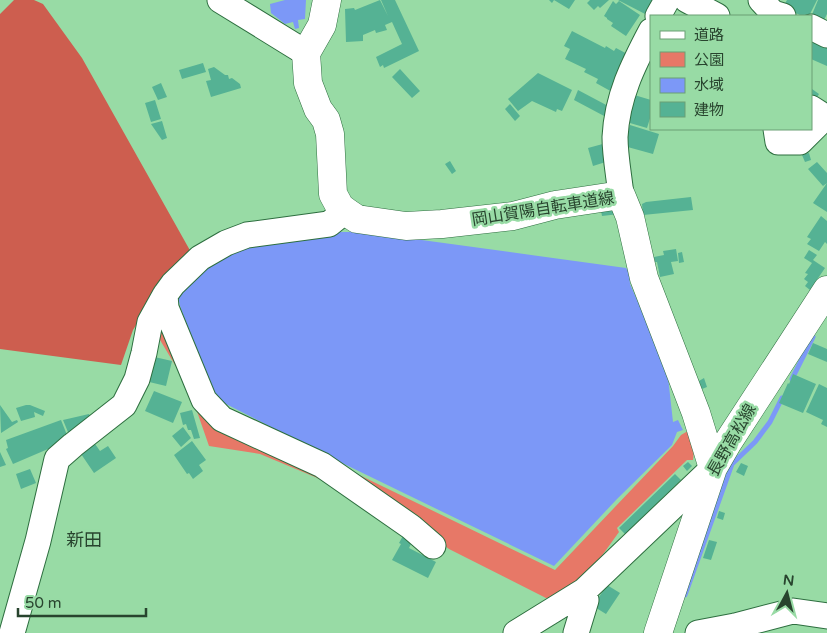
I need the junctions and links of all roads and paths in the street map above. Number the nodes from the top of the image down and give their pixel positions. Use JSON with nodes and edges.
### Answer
{"nodes":[{"id":1,"x":220,"y":0,"type":"edge"},
{"id":2,"x":326,"y":0,"type":"edge"},
{"id":3,"x":667,"y":0,"type":"edge"},
{"id":4,"x":687,"y":0,"type":"edge"},
{"id":5,"x":753,"y":0,"type":"edge"},
{"id":6,"x":762,"y":0,"type":"edge"},
{"id":7,"x":659,"y":15,"type":"edge"},
{"id":8,"x":715,"y":15,"type":"edge"},
{"id":9,"x":765,"y":15,"type":"edge"},
{"id":10,"x":779,"y":15,"type":"edge"},
{"id":11,"x":812,"y":28,"type":"edge"},
{"id":12,"x":650,"y":33,"type":"edge"},
{"id":13,"x":827,"y":35,"type":"edge"},
{"id":14,"x":306,"y":53,"type":"junction"},
{"id":15,"x":812,"y":109,"type":"edge"},
{"id":16,"x":776,"y":130,"type":"edge"},
{"id":17,"x":812,"y":130,"type":"edge"},
{"id":18,"x":812,"y":130,"type":"edge"},
{"id":19,"x":621,"y":195,"type":"junction"},
{"id":20,"x":345,"y":211,"type":"junction"},
{"id":21,"x":827,"y":290,"type":"edge"},
{"id":22,"x":165,"y":295,"type":"junction"},
{"id":23,"x":713,"y":468,"type":"junction"},
{"id":24,"x":433,"y":546,"type":"dead end"},
{"id":25,"x":584,"y":591,"type":"junction"},
{"id":26,"x":827,"y":616,"type":"edge"},
{"id":27,"x":12,"y":633,"type":"edge"},
{"id":28,"x":516,"y":633,"type":"edge"},
{"id":29,"x":576,"y":633,"type":"edge"},
{"id":30,"x":658,"y":633,"type":"edge"},
{"id":31,"x":698,"y":633,"type":"edge"}],
"edges":[{"from":1,"to":14,"type":"street"},
{"from":2,"to":14,"type":"main road"},
{"from":3,"to":7,"type":"street"},
{"from":4,"to":8,"type":"street"},
{"from":5,"to":9,"type":"street"},
{"from":6,"to":10,"type":"street"},
{"from":11,"to":13,"type":"street"},
{"from":12,"to":19,"type":"street"},
{"from":14,"to":20,"type":"main road"},
{"from":15,"to":17,"type":"street"},
{"from":16,"to":18,"type":"street"},
{"from":19,"to":20,"type":"main road","name":"岡山賀陽自転車道線"},
{"from":19,"to":23,"type":"main road","name":"岡山賀陽自転車道線"},
{"from":20,"to":22,"type":"street"},
{"from":21,"to":23,"type":"main road","name":"長野高松線"},
{"from":22,"to":24,"type":"street"},
{"from":22,"to":27,"type":"street"},
{"from":23,"to":25,"type":"street"},
{"from":23,"to":30,"type":"main road","name":"長野高松線"},
{"from":25,"to":28,"type":"street"},
{"from":25,"to":29,"type":"street"},
{"from":26,"to":31,"type":"street"}]}
